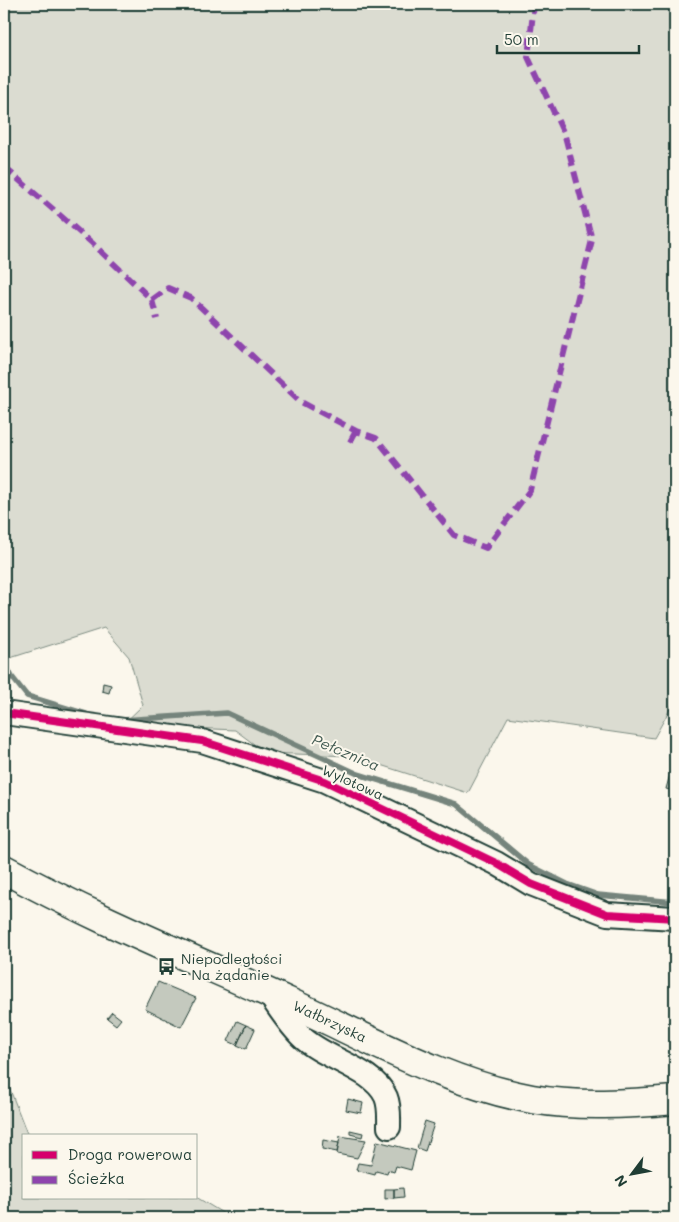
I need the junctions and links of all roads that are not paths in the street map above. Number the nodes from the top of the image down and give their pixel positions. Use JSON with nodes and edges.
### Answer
{"nodes":[{"id":1,"x":4,"y":713,"type":"edge"},
{"id":2,"x":4,"y":869,"type":"edge"},
{"id":3,"x":675,"y":918,"type":"edge"},
{"id":4,"x":268,"y":993,"type":"junction"},
{"id":5,"x":675,"y":1100,"type":"edge"},
{"id":6,"x":389,"y":1128,"type":"dead end"}],
"edges":[{"from":1,"to":3,"type":"street","name":"Wylotowa"},
{"from":2,"to":4,"type":"main road","name":"Wałbrzyska"},
{"from":4,"to":5,"type":"main road","name":"Wałbrzyska"},
{"from":4,"to":6,"type":"street"}]}
